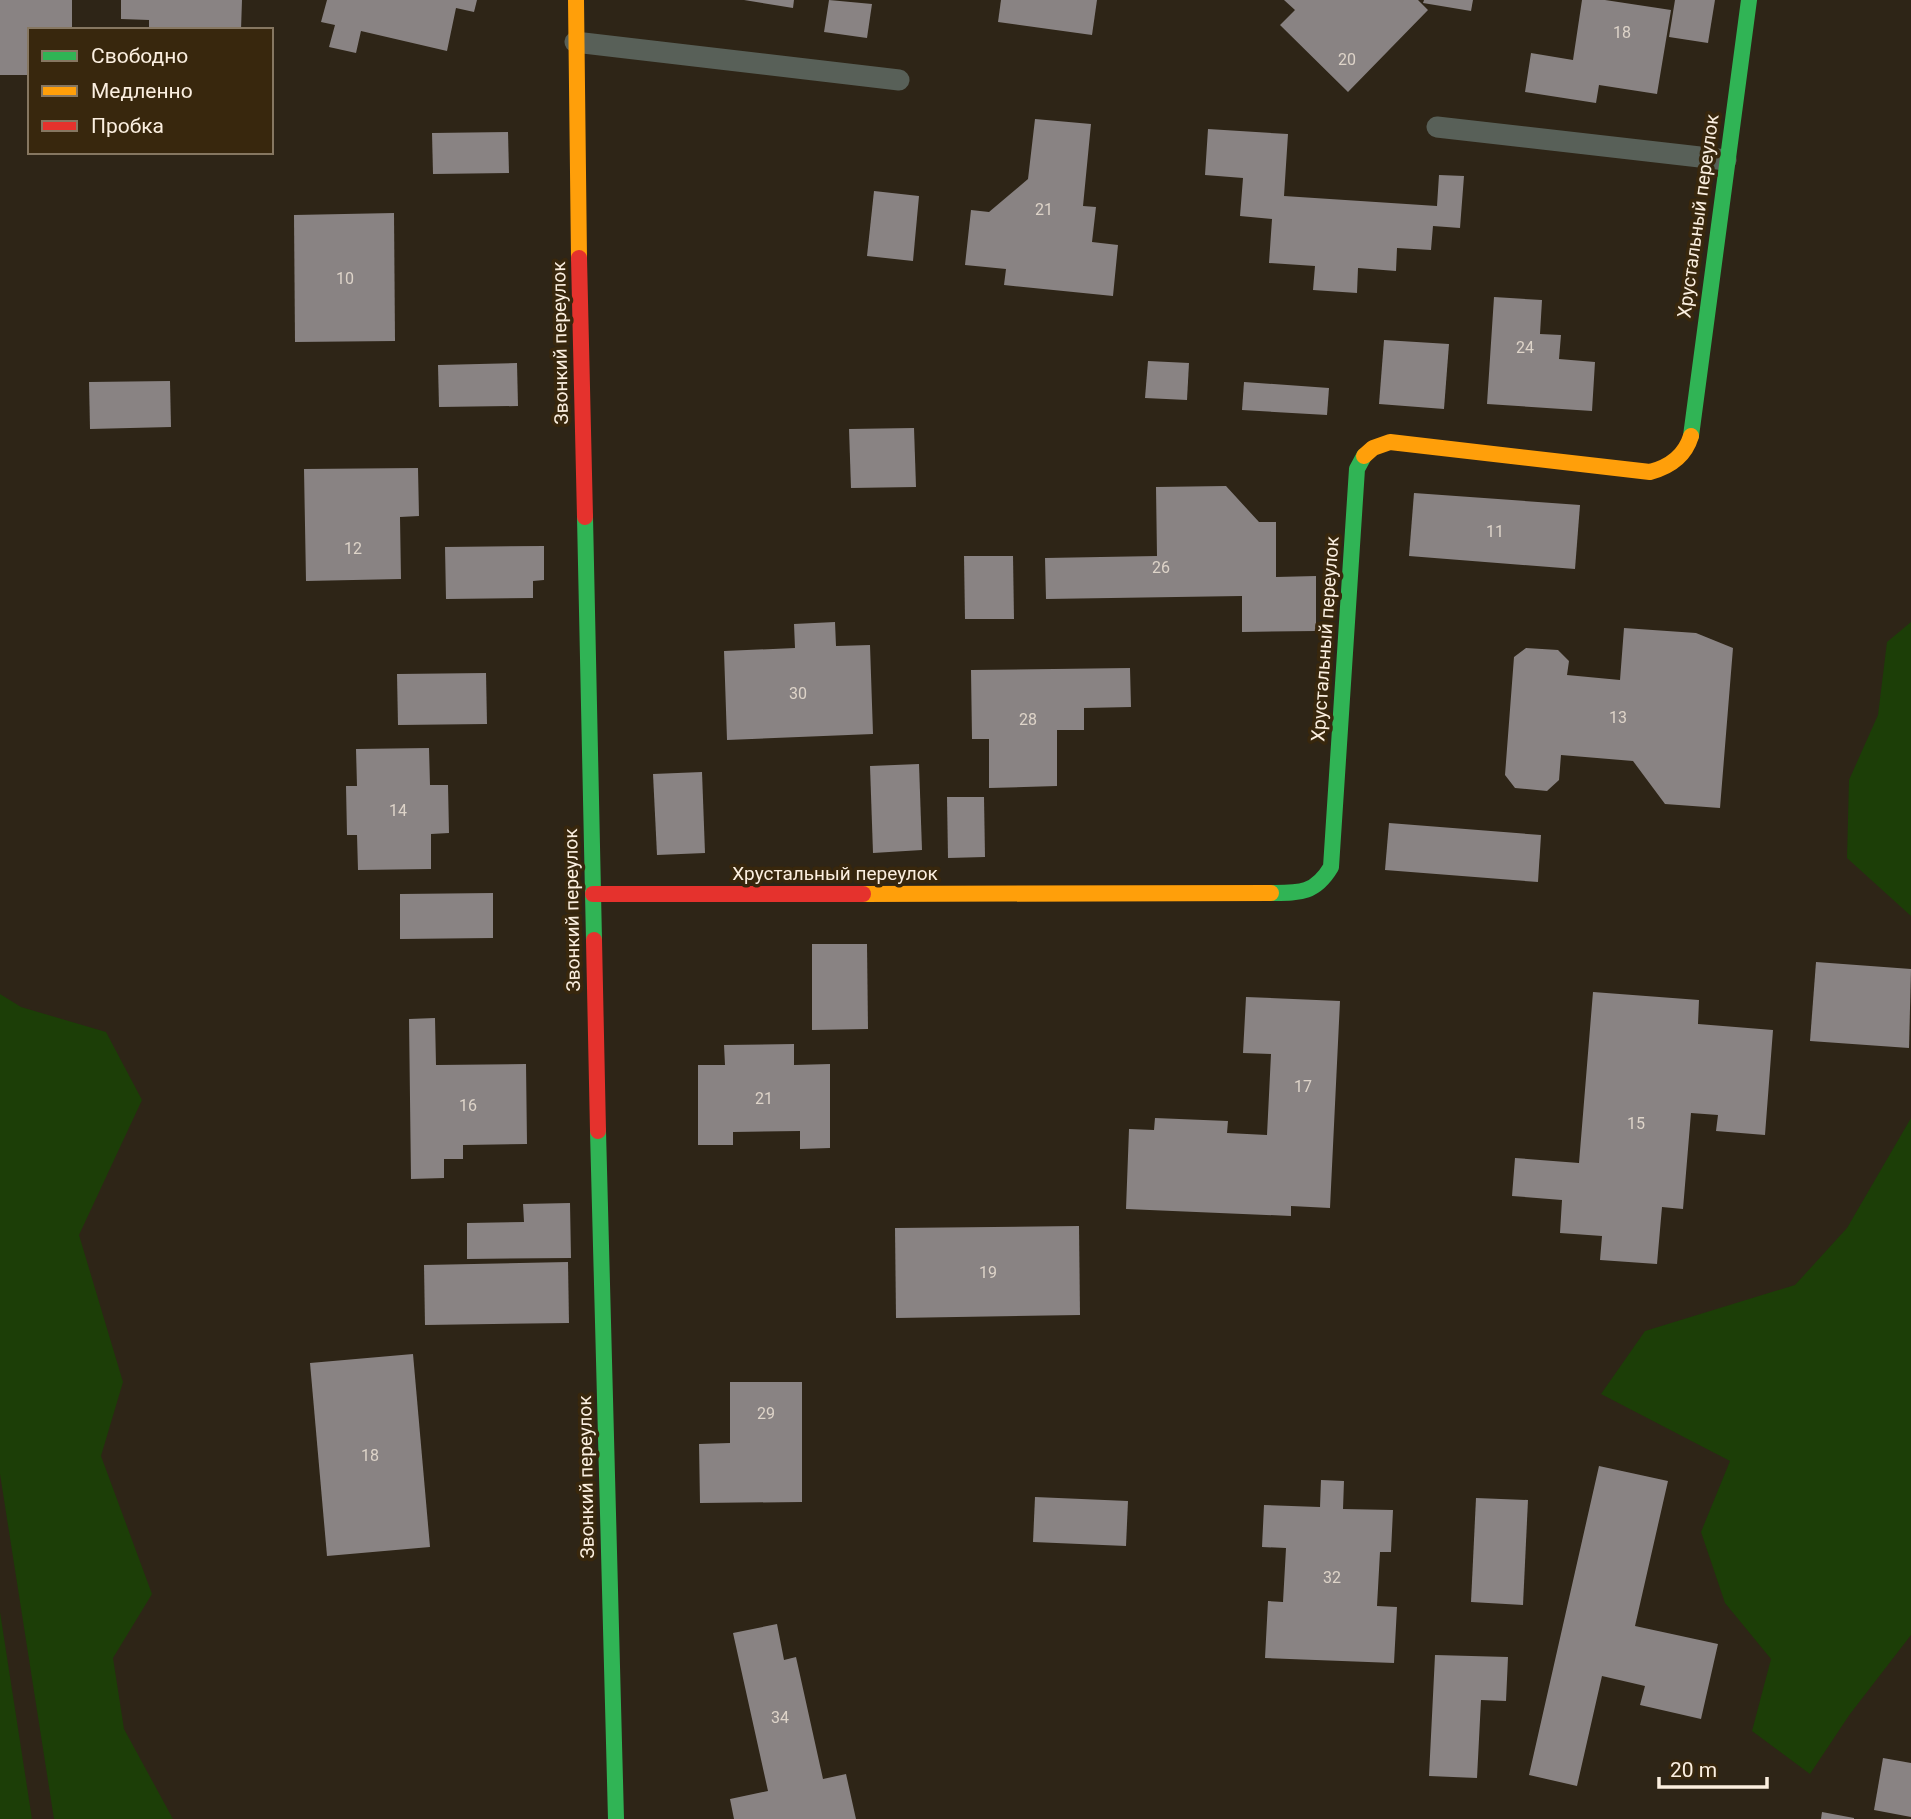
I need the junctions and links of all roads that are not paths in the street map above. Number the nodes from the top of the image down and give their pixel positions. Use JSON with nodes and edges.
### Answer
{"nodes":[{"id":1,"x":576,"y":0,"type":"edge"},
{"id":2,"x":1749,"y":0,"type":"edge"},
{"id":3,"x":575,"y":42,"type":"junction"},
{"id":4,"x":900,"y":80,"type":"dead end"},
{"id":5,"x":1437,"y":127,"type":"dead end"},
{"id":6,"x":1726,"y":160,"type":"junction"},
{"id":7,"x":593,"y":894,"type":"junction"},
{"id":8,"x":616,"y":1819,"type":"edge"}],
"edges":[{"from":1,"to":3,"type":"street","name":"Звонкий переулок"},
{"from":2,"to":6,"type":"street","name":"Хрустальный переулок"},
{"from":3,"to":4,"type":"lane"},
{"from":3,"to":7,"type":"street","name":"Звонкий переулок"},
{"from":5,"to":6,"type":"lane"},
{"from":6,"to":7,"type":"street","name":"Хрустальный переулок"},
{"from":7,"to":8,"type":"street","name":"Звонкий переулок"}]}
